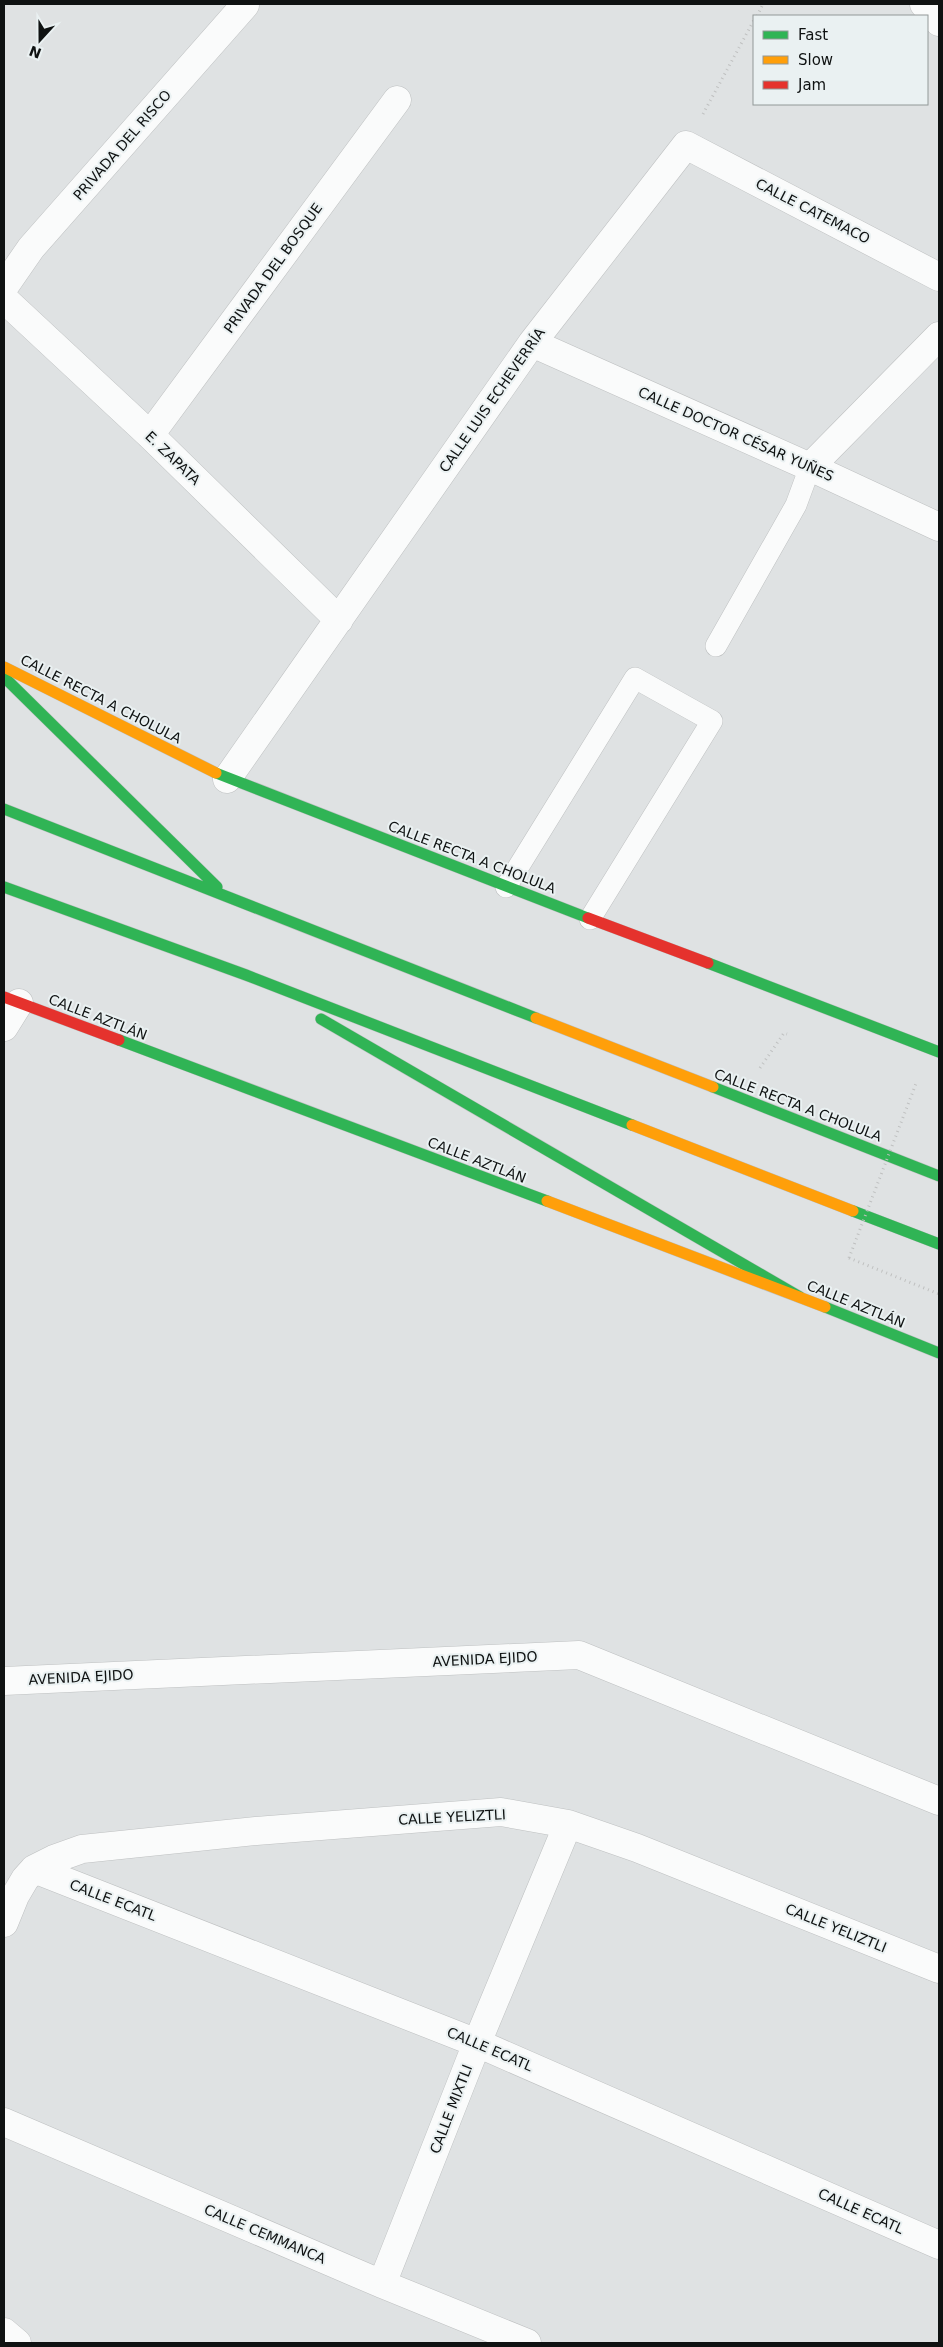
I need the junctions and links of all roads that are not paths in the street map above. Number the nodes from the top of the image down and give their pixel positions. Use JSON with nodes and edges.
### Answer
{"nodes":[{"id":1,"x":924,"y":4,"type":"edge"},
{"id":2,"x":245,"y":5,"type":"dead end"},
{"id":3,"x":939,"y":22,"type":"edge"},
{"id":4,"x":396,"y":100,"type":"dead end"},
{"id":5,"x":686,"y":145,"type":"joint"},
{"id":6,"x":939,"y":277,"type":"edge"},
{"id":7,"x":4,"y":288,"type":"edge"},
{"id":8,"x":4,"y":299,"type":"edge"},
{"id":9,"x":939,"y":336,"type":"edge"},
{"id":10,"x":532,"y":343,"type":"junction"},
{"id":11,"x":150,"y":435,"type":"junction"},
{"id":12,"x":810,"y":467,"type":"junction"},
{"id":13,"x":939,"y":527,"type":"edge"},
{"id":14,"x":339,"y":620,"type":"junction"},
{"id":15,"x":716,"y":646,"type":"dead end"},
{"id":16,"x":4,"y":667,"type":"edge"},
{"id":17,"x":4,"y":677,"type":"edge"},
{"id":18,"x":228,"y":779,"type":"junction"},
{"id":19,"x":4,"y":809,"type":"edge"},
{"id":20,"x":4,"y":887,"type":"edge"},
{"id":21,"x":506,"y":887,"type":"junction"},
{"id":22,"x":225,"y":895,"type":"junction"},
{"id":23,"x":590,"y":918,"type":"junction"},
{"id":24,"x":246,"y":975,"type":"junction"},
{"id":25,"x":11,"y":1000,"type":"edge"},
{"id":26,"x":4,"y":1026,"type":"edge"},
{"id":27,"x":939,"y":1052,"type":"edge"},
{"id":28,"x":909,"y":1165,"type":"junction"},
{"id":29,"x":939,"y":1169,"type":"edge"},
{"id":30,"x":939,"y":1176,"type":"edge"},
{"id":31,"x":939,"y":1244,"type":"edge"},
{"id":32,"x":800,"y":1297,"type":"junction"},
{"id":33,"x":939,"y":1353,"type":"edge"},
{"id":34,"x":4,"y":1680,"type":"edge"},
{"id":35,"x":939,"y":1801,"type":"edge"},
{"id":36,"x":568,"y":1824,"type":"junction"},
{"id":37,"x":34,"y":1869,"type":"junction"},
{"id":38,"x":4,"y":1923,"type":"edge"},
{"id":39,"x":939,"y":1969,"type":"edge"},
{"id":40,"x":477,"y":2043,"type":"junction"},
{"id":41,"x":4,"y":2122,"type":"edge"},
{"id":42,"x":939,"y":2245,"type":"edge"},
{"id":43,"x":382,"y":2284,"type":"junction"},
{"id":44,"x":4,"y":2332,"type":"edge"},
{"id":45,"x":17,"y":2343,"type":"edge"},
{"id":46,"x":527,"y":2343,"type":"edge"}],
"edges":[{"from":1,"to":3,"type":"street"},
{"from":2,"to":7,"type":"street","name":"PRIVADA DEL RISCO"},
{"from":4,"to":11,"type":"street","name":"PRIVADA DEL BOSQUE"},
{"from":5,"to":6,"type":"street","name":"CALLE CATEMACO"},
{"from":5,"to":10,"type":"street","name":"CALLE LUIS ECHEVERRÍA"},
{"from":8,"to":11,"type":"street","name":"E. ZAPATA"},
{"from":9,"to":12,"type":"street"},
{"from":10,"to":12,"type":"street","name":"CALLE DOCTOR CÉSAR YUÑES"},
{"from":10,"to":14,"type":"street","name":"CALLE LUIS ECHEVERRÍA"},
{"from":11,"to":14,"type":"street","name":"E. ZAPATA"},
{"from":12,"to":13,"type":"street","name":"CALLE DOCTOR CÉSAR YUÑES"},
{"from":12,"to":15,"type":"lane"},
{"from":14,"to":18,"type":"street","name":"CALLE LUIS ECHEVERRÍA"},
{"from":16,"to":18,"type":"main road","name":"CALLE RECTA A CHOLULA"},
{"from":17,"to":22,"type":"main road"},
{"from":18,"to":21,"type":"main road","name":"CALLE RECTA A CHOLULA"},
{"from":19,"to":22,"type":"main road","name":"CALLE RECTA A CHOLULA"},
{"from":20,"to":24,"type":"main road"},
{"from":21,"to":23,"type":"main road","name":"CALLE RECTA A CHOLULA"},
{"from":21,"to":23,"type":"lane"},
{"from":22,"to":28,"type":"main road","name":"CALLE RECTA A CHOLULA"},
{"from":23,"to":27,"type":"main road","name":"CALLE RECTA A CHOLULA"},
{"from":24,"to":31,"type":"main road"},
{"from":24,"to":32,"type":"main road"},
{"from":25,"to":26,"type":"street"},
{"from":25,"to":32,"type":"main road","name":"CALLE AZTLÁN"},
{"from":28,"to":29,"type":"main road"},
{"from":28,"to":30,"type":"main road","name":"CALLE RECTA A CHOLULA"},
{"from":32,"to":33,"type":"main road","name":"CALLE AZTLÁN"},
{"from":34,"to":35,"type":"street","name":"AVENIDA EJIDO"},
{"from":36,"to":37,"type":"street","name":"CALLE YELIZTLI"},
{"from":36,"to":39,"type":"street","name":"CALLE YELIZTLI"},
{"from":36,"to":40,"type":"street","name":"CALLE MIXTLI"},
{"from":37,"to":38,"type":"street","name":"CALLE YELIZTLI"},
{"from":37,"to":40,"type":"street","name":"CALLE ECATL"},
{"from":40,"to":42,"type":"street","name":"CALLE ECATL"},
{"from":40,"to":43,"type":"street","name":"CALLE MIXTLI"},
{"from":41,"to":43,"type":"street","name":"CALLE CEMMANCA"},
{"from":43,"to":46,"type":"street","name":"CALLE CEMMANCA"},
{"from":44,"to":45,"type":"street"}]}
